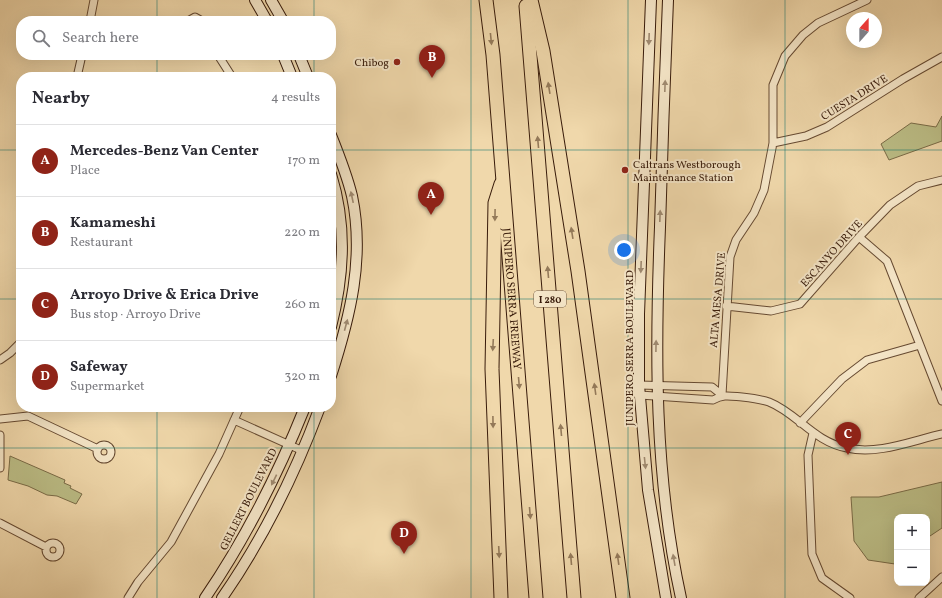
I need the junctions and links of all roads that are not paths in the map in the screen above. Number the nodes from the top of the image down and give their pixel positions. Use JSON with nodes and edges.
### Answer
{"nodes":[{"id":1,"x":94,"y":0,"type":"edge"},
{"id":2,"x":255,"y":0,"type":"edge"},
{"id":3,"x":271,"y":0,"type":"edge"},
{"id":4,"x":486,"y":0,"type":"edge"},
{"id":5,"x":525,"y":0,"type":"edge"},
{"id":6,"x":531,"y":0,"type":"edge"},
{"id":7,"x":651,"y":0,"type":"edge"},
{"id":8,"x":668,"y":0,"type":"edge"},
{"id":9,"x":867,"y":0,"type":"edge"},
{"id":10,"x":91,"y":16,"type":"edge"},
{"id":11,"x":264,"y":16,"type":"edge"},
{"id":12,"x":280,"y":16,"type":"edge"},
{"id":13,"x":942,"y":57,"type":"edge"},
{"id":14,"x":81,"y":60,"type":"edge"},
{"id":15,"x":221,"y":60,"type":"edge"},
{"id":16,"x":285,"y":60,"type":"edge"},
{"id":17,"x":301,"y":60,"type":"edge"},
{"id":18,"x":78,"y":72,"type":"edge"},
{"id":19,"x":229,"y":72,"type":"edge"},
{"id":20,"x":290,"y":72,"type":"edge"},
{"id":21,"x":306,"y":72,"type":"edge"},
{"id":22,"x":773,"y":143,"type":"junction"},
{"id":23,"x":336,"y":147,"type":"edge"},
{"id":24,"x":503,"y":177,"type":"junction"},
{"id":25,"x":942,"y":180,"type":"edge"},
{"id":26,"x":336,"y":197,"type":"edge"},
{"id":27,"x":859,"y":236,"type":"junction"},
{"id":28,"x":336,"y":304,"type":"edge"},
{"id":29,"x":726,"y":306,"type":"junction"},
{"id":30,"x":920,"y":345,"type":"junction"},
{"id":31,"x":16,"y":347,"type":"edge"},
{"id":32,"x":336,"y":358,"type":"edge"},
{"id":33,"x":0,"y":360,"type":"edge"},
{"id":34,"x":640,"y":390,"type":"junction"},
{"id":35,"x":657,"y":390,"type":"junction"},
{"id":36,"x":722,"y":395,"type":"junction"},
{"id":37,"x":942,"y":402,"type":"edge"},
{"id":38,"x":238,"y":412,"type":"edge"},
{"id":39,"x":303,"y":412,"type":"edge"},
{"id":40,"x":318,"y":412,"type":"edge"},
{"id":41,"x":0,"y":419,"type":"edge"},
{"id":42,"x":234,"y":420,"type":"junction"},
{"id":43,"x":800,"y":423,"type":"junction"},
{"id":44,"x":813,"y":433,"type":"junction"},
{"id":45,"x":942,"y":434,"type":"edge"},
{"id":46,"x":0,"y":435,"type":"edge"},
{"id":47,"x":290,"y":444,"type":"junction"},
{"id":48,"x":98,"y":449,"type":"dead end"},
{"id":49,"x":303,"y":450,"type":"junction"},
{"id":50,"x":0,"y":468,"type":"edge"},
{"id":51,"x":0,"y":522,"type":"edge"},
{"id":52,"x":46,"y":547,"type":"dead end"},
{"id":53,"x":942,"y":577,"type":"edge"},
{"id":54,"x":128,"y":598,"type":"edge"},
{"id":55,"x":205,"y":598,"type":"edge"},
{"id":56,"x":222,"y":598,"type":"edge"},
{"id":57,"x":501,"y":598,"type":"edge"},
{"id":58,"x":536,"y":598,"type":"edge"},
{"id":59,"x":574,"y":598,"type":"edge"},
{"id":60,"x":623,"y":598,"type":"edge"},
{"id":61,"x":666,"y":598,"type":"edge"},
{"id":62,"x":681,"y":598,"type":"edge"},
{"id":63,"x":850,"y":598,"type":"edge"},
{"id":64,"x":919,"y":598,"type":"edge"}],
"edges":[{"from":1,"to":10,"type":"street"},
{"from":2,"to":11,"type":"main road"},
{"from":3,"to":12,"type":"main road"},
{"from":4,"to":24,"type":"highway","name":"JUNIPERO SERRA FREEWAY","one_way":true},
{"from":59,"to":5,"type":"highway","number":"I 280","one_way":true},
{"from":60,"to":6,"type":"highway","one_way":true},
{"from":7,"to":34,"type":"main road","name":"JUNIPERO SERRA BOULEVARD","one_way":true},
{"from":35,"to":8,"type":"main road","one_way":true},
{"from":9,"to":22,"type":"street","name":"ALTA MESA DRIVE"},
{"from":13,"to":22,"type":"street","name":"CUESTA DRIVE"},
{"from":14,"to":18,"type":"street"},
{"from":15,"to":19,"type":"street"},
{"from":16,"to":20,"type":"main road"},
{"from":17,"to":21,"type":"main road"},
{"from":22,"to":29,"type":"street","name":"ALTA MESA DRIVE"},
{"from":32,"to":23,"type":"main road","one_way":true},
{"from":24,"to":57,"type":"highway","one_way":true},
{"from":24,"to":58,"type":"highway","name":"JUNIPERO SERRA FREEWAY","one_way":true},
{"from":25,"to":27,"type":"street","name":"ESCANYO DRIVE"},
{"from":26,"to":28,"type":"main road"},
{"from":27,"to":29,"type":"street","name":"ESCANYO DRIVE"},
{"from":27,"to":30,"type":"street"},
{"from":29,"to":36,"type":"street","name":"ALTA MESA DRIVE"},
{"from":30,"to":37,"type":"street"},
{"from":30,"to":43,"type":"street"},
{"from":31,"to":33,"type":"street"},
{"from":34,"to":35,"type":"street"},
{"from":34,"to":61,"type":"main road","name":"JUNIPERO SERRA BOULEVARD","one_way":true},
{"from":35,"to":36,"type":"street"},
{"from":35,"to":36,"type":"street"},
{"from":62,"to":35,"type":"main road","one_way":true},
{"from":36,"to":43,"type":"street"},
{"from":38,"to":42,"type":"street"},
{"from":39,"to":47,"type":"main road","name":"GELLERT BOULEVARD"},
{"from":40,"to":49,"type":"main road"},
{"from":41,"to":48,"type":"street"},
{"from":42,"to":47,"type":"street"},
{"from":42,"to":54,"type":"street"},
{"from":43,"to":44,"type":"street"},
{"from":44,"to":45,"type":"street"},
{"from":44,"to":63,"type":"street"},
{"from":46,"to":50,"type":"street"},
{"from":47,"to":49,"type":"street"},
{"from":47,"to":55,"type":"main road","name":"GELLERT BOULEVARD","one_way":true},
{"from":49,"to":56,"type":"main road"},
{"from":51,"to":52,"type":"street"},
{"from":53,"to":64,"type":"street"}]}
